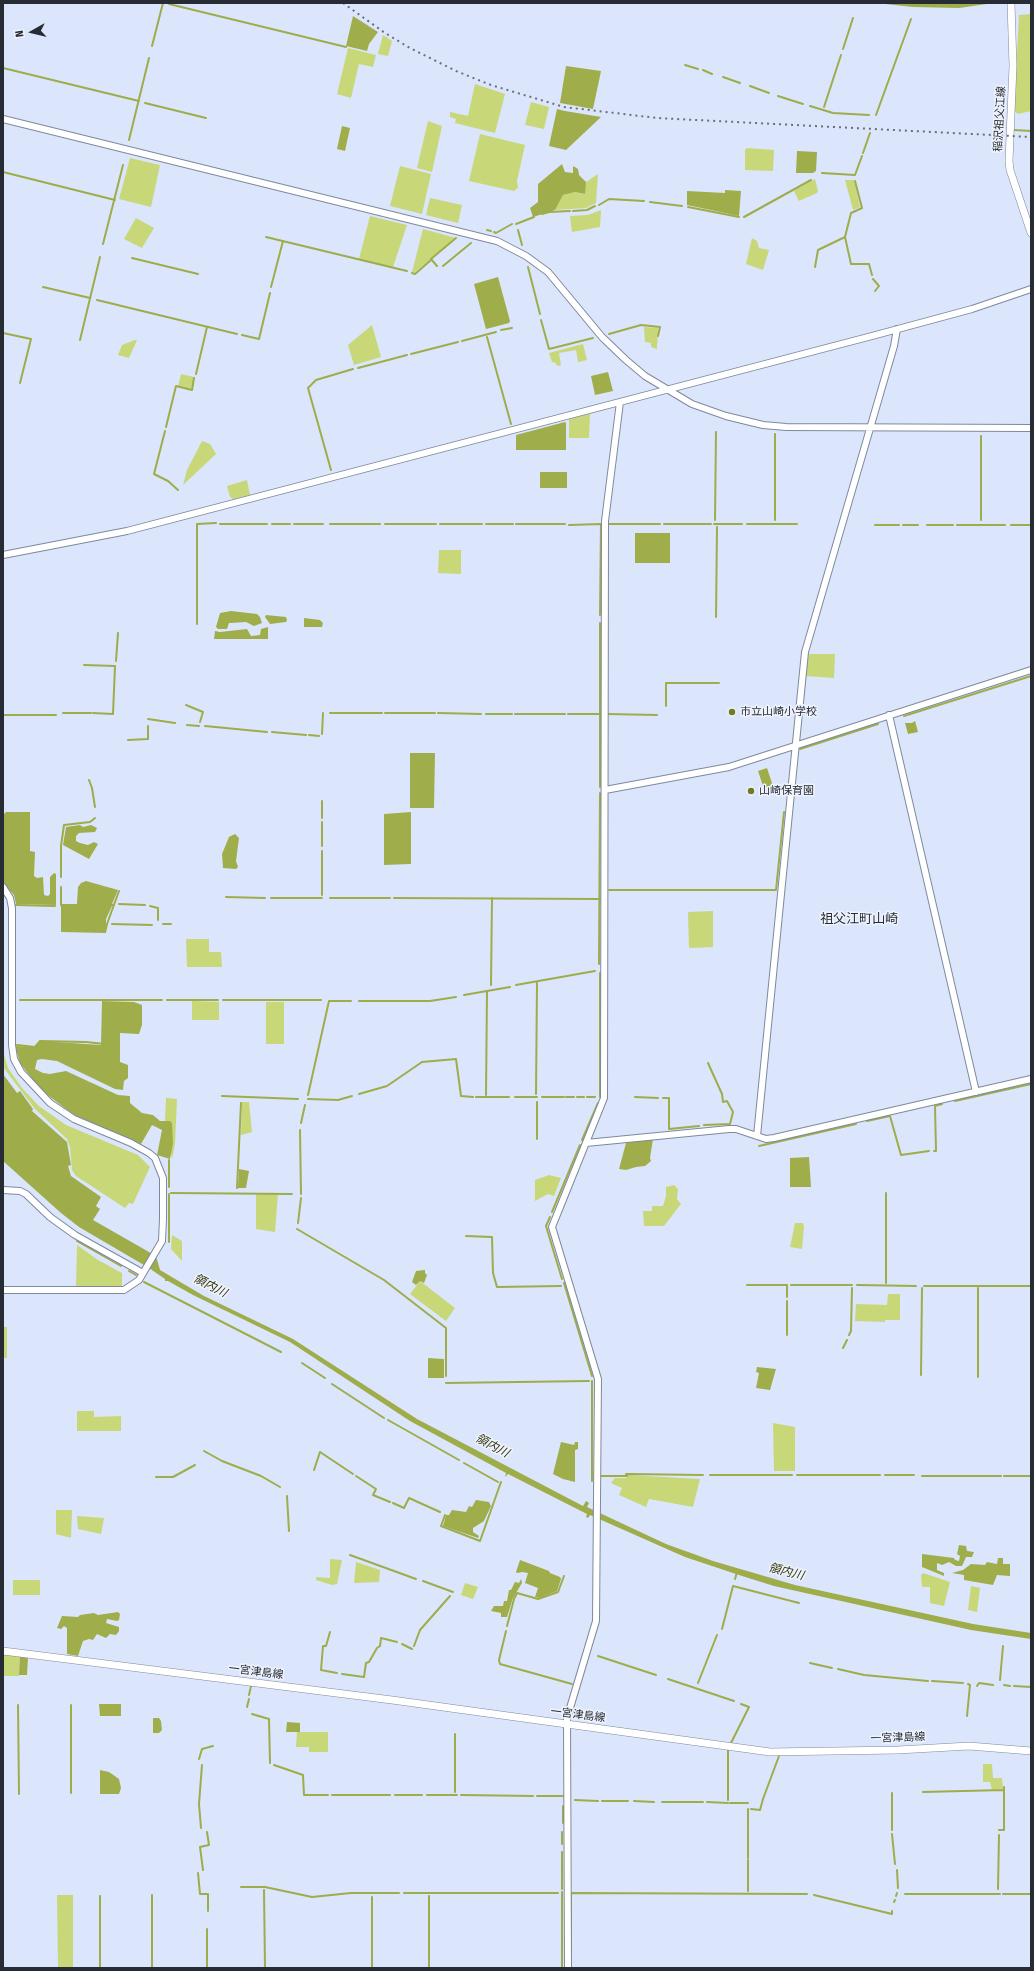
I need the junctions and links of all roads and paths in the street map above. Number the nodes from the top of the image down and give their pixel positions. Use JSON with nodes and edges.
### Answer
{"nodes":[{"id":1,"x":1012,"y":6,"type":"edge"},
{"id":2,"x":3,"y":119,"type":"edge"},
{"id":3,"x":1031,"y":233,"type":"edge"},
{"id":4,"x":1031,"y":289,"type":"edge"},
{"id":5,"x":898,"y":329,"type":"junction"},
{"id":6,"x":667,"y":390,"type":"junction"},
{"id":7,"x":620,"y":402,"type":"junction"},
{"id":8,"x":870,"y":428,"type":"junction"},
{"id":9,"x":1031,"y":428,"type":"edge"},
{"id":10,"x":3,"y":555,"type":"edge"},
{"id":11,"x":1031,"y":670,"type":"edge"},
{"id":12,"x":890,"y":715,"type":"junction"},
{"id":13,"x":796,"y":745,"type":"junction"},
{"id":14,"x":605,"y":790,"type":"junction"},
{"id":15,"x":3,"y":887,"type":"edge"},
{"id":16,"x":1031,"y":1079,"type":"edge"},
{"id":17,"x":976,"y":1092,"type":"junction"},
{"id":18,"x":757,"y":1136,"type":"junction"},
{"id":19,"x":586,"y":1144,"type":"junction"},
{"id":20,"x":3,"y":1190,"type":"edge"},
{"id":21,"x":143,"y":1273,"type":"junction"},
{"id":22,"x":3,"y":1290,"type":"edge"},
{"id":23,"x":3,"y":1651,"type":"edge"},
{"id":24,"x":567,"y":1725,"type":"junction"},
{"id":25,"x":1031,"y":1751,"type":"edge"},
{"id":26,"x":568,"y":1968,"type":"edge"}],
"edges":[{"from":1,"to":3,"type":"main road","name":"稲沢祖父江線"},
{"from":2,"to":6,"type":"street"},
{"from":4,"to":5,"type":"street"},
{"from":5,"to":6,"type":"street"},
{"from":5,"to":8,"type":"street"},
{"from":6,"to":7,"type":"street"},
{"from":6,"to":8,"type":"street"},
{"from":7,"to":10,"type":"street"},
{"from":7,"to":14,"type":"street"},
{"from":8,"to":9,"type":"street"},
{"from":8,"to":13,"type":"street"},
{"from":11,"to":12,"type":"street"},
{"from":12,"to":13,"type":"street"},
{"from":12,"to":17,"type":"street"},
{"from":13,"to":14,"type":"street"},
{"from":13,"to":18,"type":"street"},
{"from":14,"to":19,"type":"street"},
{"from":15,"to":21,"type":"street"},
{"from":16,"to":17,"type":"street"},
{"from":17,"to":18,"type":"street"},
{"from":18,"to":19,"type":"street"},
{"from":19,"to":24,"type":"street"},
{"from":20,"to":21,"type":"street"},
{"from":21,"to":22,"type":"street"},
{"from":23,"to":24,"type":"main road","name":"一宮津島線"},
{"from":24,"to":25,"type":"main road","name":"一宮津島線"},
{"from":24,"to":26,"type":"street"}]}
